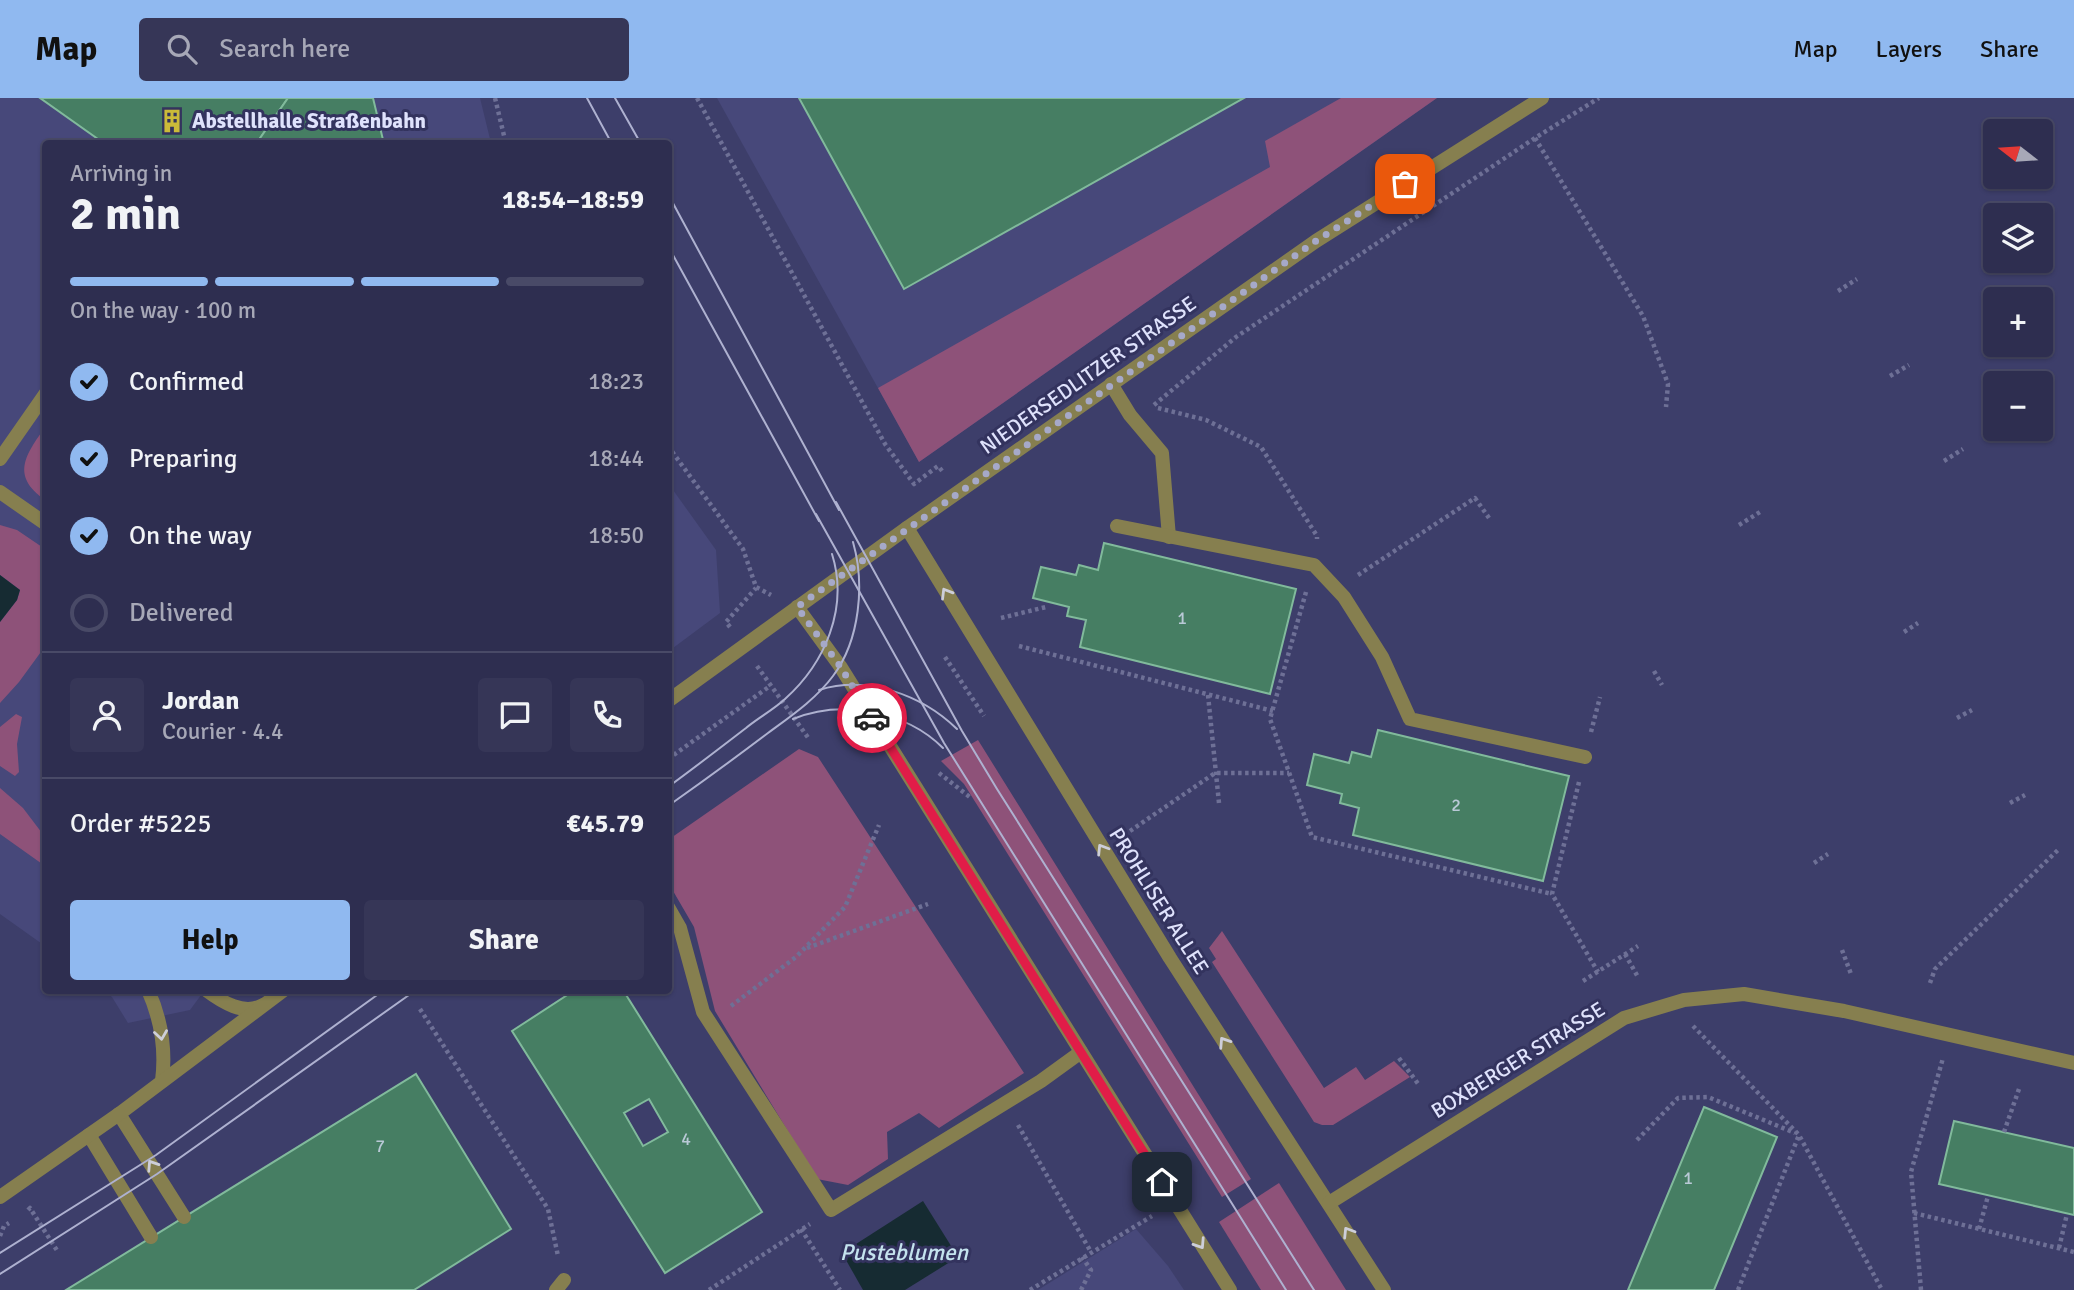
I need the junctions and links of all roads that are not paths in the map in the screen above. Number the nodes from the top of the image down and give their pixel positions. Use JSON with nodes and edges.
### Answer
{"nodes":[{"id":1,"x":1542,"y":98,"type":"edge"},
{"id":2,"x":1111,"y":384,"type":"junction"},
{"id":3,"x":42,"y":399,"type":"edge"},
{"id":4,"x":0,"y":459,"type":"edge"},
{"id":5,"x":0,"y":492,"type":"edge"},
{"id":6,"x":42,"y":521,"type":"edge"},
{"id":7,"x":1117,"y":526,"type":"dead end"},
{"id":8,"x":907,"y":528,"type":"junction"},
{"id":9,"x":1169,"y":537,"type":"junction"},
{"id":10,"x":797,"y":607,"type":"junction"},
{"id":11,"x":672,"y":698,"type":"edge"},
{"id":12,"x":1585,"y":757,"type":"road end"},
{"id":13,"x":672,"y":914,"type":"edge"},
{"id":14,"x":149,"y":994,"type":"edge"},
{"id":15,"x":212,"y":994,"type":"edge"},
{"id":16,"x":278,"y":994,"type":"edge"},
{"id":17,"x":263,"y":1005,"type":"junction"},
{"id":18,"x":1081,"y":1052,"type":"junction"},
{"id":19,"x":2074,"y":1063,"type":"edge"},
{"id":20,"x":162,"y":1081,"type":"junction"},
{"id":21,"x":119,"y":1114,"type":"junction"},
{"id":22,"x":89,"y":1135,"type":"junction"},
{"id":23,"x":0,"y":1197,"type":"edge"},
{"id":24,"x":1329,"y":1203,"type":"junction"},
{"id":25,"x":184,"y":1217,"type":"dead end"},
{"id":26,"x":151,"y":1237,"type":"dead end"},
{"id":27,"x":1230,"y":1290,"type":"edge"},
{"id":28,"x":1384,"y":1290,"type":"edge"}],
"edges":[{"from":1,"to":2,"type":"street","name":"NIEDERSEDLITZER STRASSE"},
{"from":2,"to":8,"type":"street","name":"NIEDERSEDLITZER STRASSE"},
{"from":2,"to":9,"type":"street"},
{"from":3,"to":4,"type":"street"},
{"from":5,"to":6,"type":"street"},
{"from":7,"to":9,"type":"street"},
{"from":8,"to":10,"type":"street","name":"NIEDERSEDLITZER STRASSE"},
{"from":24,"to":8,"type":"street","name":"PROHLISER ALLEE","one_way":true},
{"from":9,"to":12,"type":"street"},
{"from":10,"to":11,"type":"street","name":"NIEDERSEDLITZER STRASSE"},
{"from":10,"to":18,"type":"street"},
{"from":13,"to":18,"type":"street"},
{"from":14,"to":20,"type":"street","one_way":true},
{"from":15,"to":17,"type":"street"},
{"from":16,"to":17,"type":"street"},
{"from":17,"to":20,"type":"street"},
{"from":18,"to":27,"type":"street","one_way":true},
{"from":19,"to":24,"type":"street","name":"BOXBERGER STRASSE"},
{"from":20,"to":21,"type":"street"},
{"from":21,"to":22,"type":"street"},
{"from":25,"to":21,"type":"street","one_way":true},
{"from":22,"to":23,"type":"street"},
{"from":22,"to":26,"type":"street"},
{"from":28,"to":24,"type":"street","name":"PROHLISER ALLEE","one_way":true}]}
